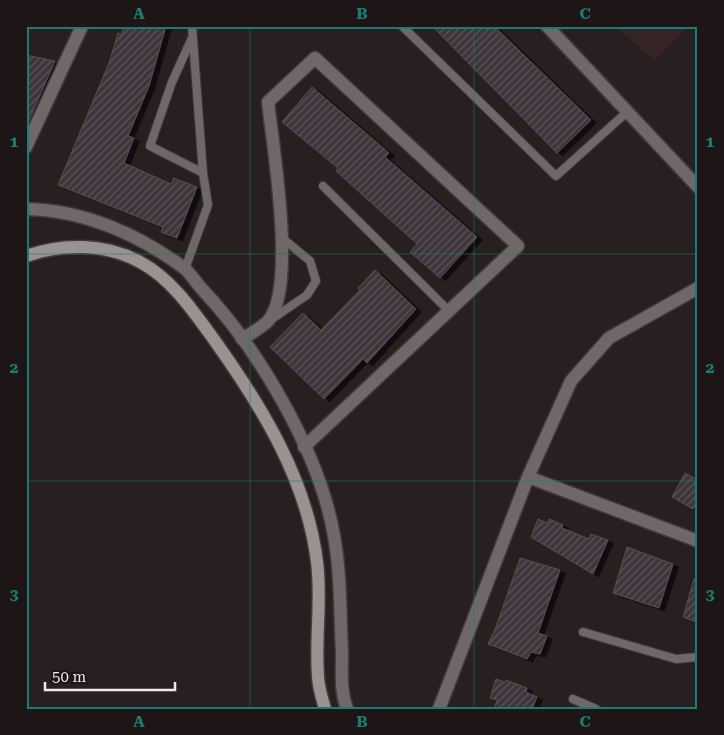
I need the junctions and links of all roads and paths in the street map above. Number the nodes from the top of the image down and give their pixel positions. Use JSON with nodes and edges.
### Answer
{"nodes":[{"id":1,"x":82,"y":26,"type":"edge"},
{"id":2,"x":192,"y":26,"type":"edge"},
{"id":3,"x":402,"y":26,"type":"edge"},
{"id":4,"x":547,"y":26,"type":"edge"},
{"id":5,"x":192,"y":38,"type":"junction"},
{"id":6,"x":627,"y":112,"type":"junction"},
{"id":7,"x":26,"y":147,"type":"edge"},
{"id":8,"x":203,"y":173,"type":"junction"},
{"id":9,"x":323,"y":186,"type":"dead end"},
{"id":10,"x":698,"y":187,"type":"edge"},
{"id":11,"x":26,"y":209,"type":"edge"},
{"id":12,"x":281,"y":237,"type":"junction"},
{"id":13,"x":26,"y":256,"type":"edge"},
{"id":14,"x":186,"y":269,"type":"junction"},
{"id":15,"x":698,"y":288,"type":"edge"},
{"id":16,"x":449,"y":311,"type":"junction"},
{"id":17,"x":268,"y":321,"type":"junction"},
{"id":18,"x":242,"y":339,"type":"junction"},
{"id":19,"x":304,"y":447,"type":"junction"},
{"id":20,"x":528,"y":477,"type":"junction"},
{"id":21,"x":698,"y":541,"type":"edge"},
{"id":22,"x":583,"y":632,"type":"dead end"},
{"id":23,"x":698,"y":657,"type":"edge"},
{"id":24,"x":573,"y":699,"type":"dead end"},
{"id":25,"x":325,"y":709,"type":"edge"},
{"id":26,"x":347,"y":709,"type":"edge"},
{"id":27,"x":439,"y":709,"type":"edge"},
{"id":28,"x":596,"y":709,"type":"edge"}],
"edges":[{"from":1,"to":7,"type":"street"},
{"from":2,"to":5,"type":"lane"},
{"from":3,"to":6,"type":"lane"},
{"from":4,"to":6,"type":"street"},
{"from":5,"to":8,"type":"lane"},
{"from":5,"to":8,"type":"lane"},
{"from":6,"to":10,"type":"street"},
{"from":8,"to":14,"type":"lane"},
{"from":9,"to":16,"type":"lane"},
{"from":11,"to":14,"type":"street"},
{"from":12,"to":16,"type":"street"},
{"from":12,"to":17,"type":"street"},
{"from":12,"to":17,"type":"lane"},
{"from":13,"to":25,"type":"main road"},
{"from":14,"to":18,"type":"street"},
{"from":15,"to":20,"type":"street"},
{"from":16,"to":19,"type":"street"},
{"from":17,"to":18,"type":"street"},
{"from":18,"to":19,"type":"street"},
{"from":19,"to":26,"type":"street"},
{"from":20,"to":21,"type":"street"},
{"from":20,"to":27,"type":"street"},
{"from":22,"to":23,"type":"lane"},
{"from":24,"to":28,"type":"lane"}]}
